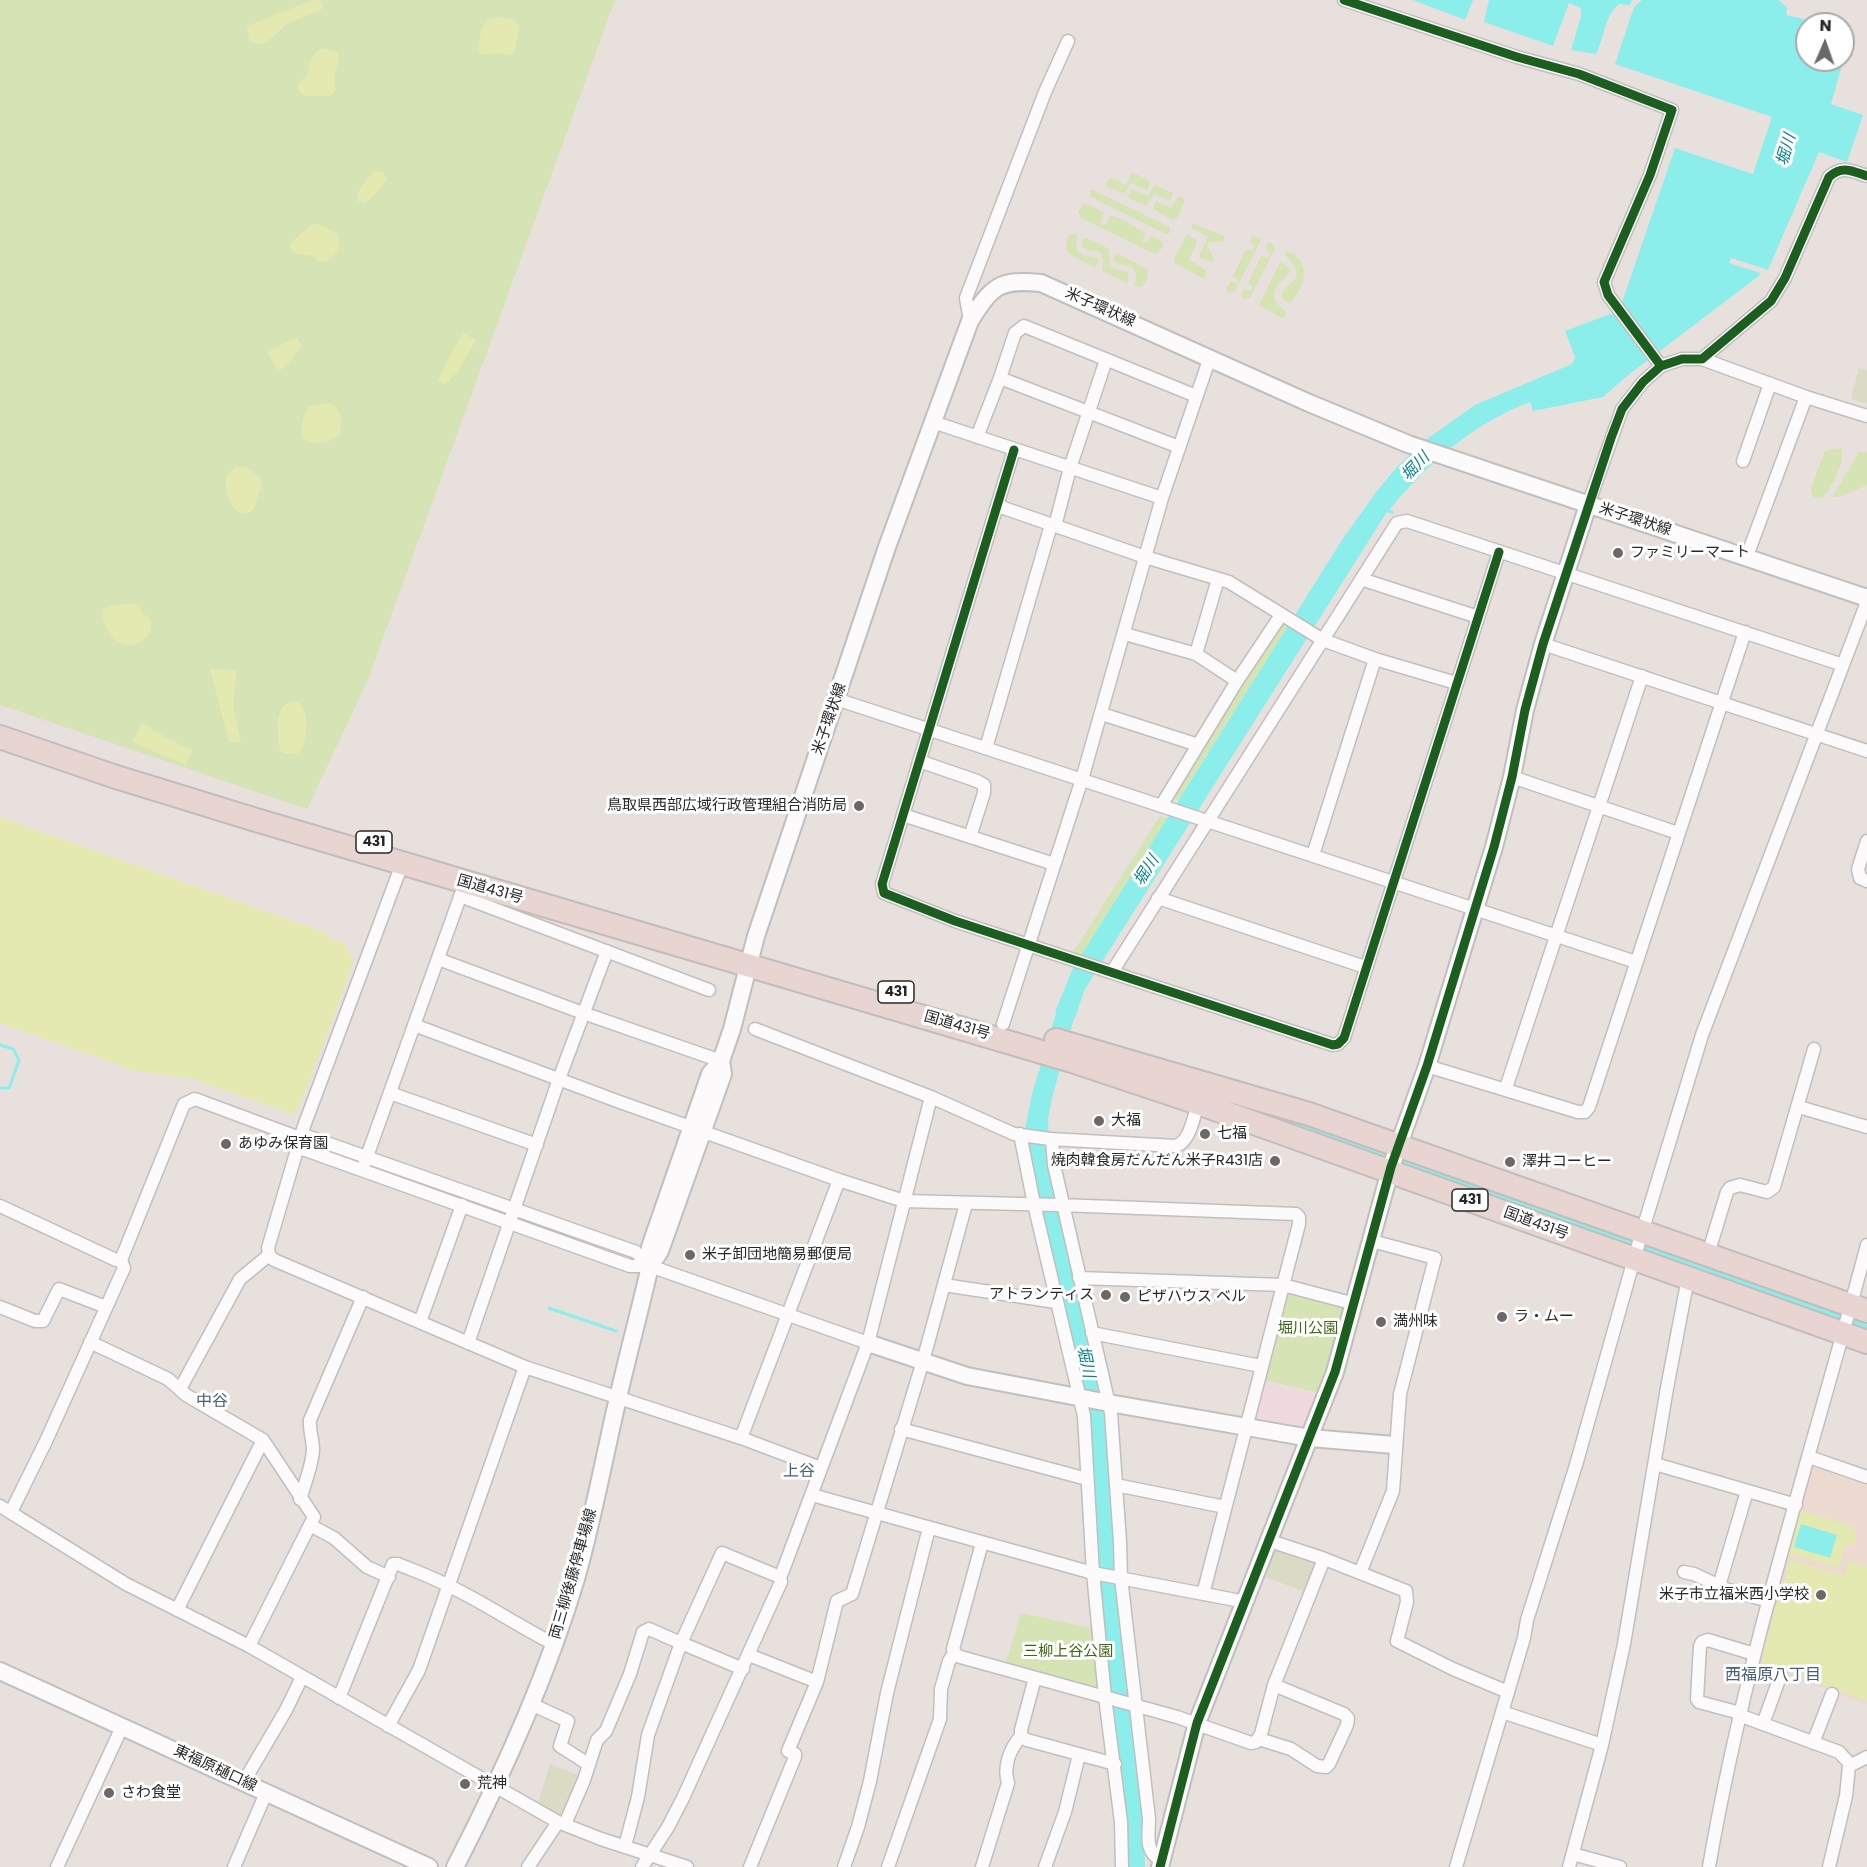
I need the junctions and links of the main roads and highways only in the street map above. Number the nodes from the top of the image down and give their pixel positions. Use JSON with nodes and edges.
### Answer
{"nodes":[{"id":1,"x":1588,"y":505,"type":"junction"},
{"id":2,"x":1867,"y":600,"type":"edge"},
{"id":3,"x":0,"y":724,"type":"edge"},
{"id":4,"x":0,"y":737,"type":"edge"},
{"id":5,"x":750,"y":958,"type":"junction"},
{"id":6,"x":1038,"y":1042,"type":"junction"},
{"id":7,"x":1074,"y":1053,"type":"junction"},
{"id":8,"x":1398,"y":1147,"type":"junction"},
{"id":9,"x":1391,"y":1170,"type":"junction"},
{"id":10,"x":1638,"y":1245,"type":"junction"},
{"id":11,"x":1856,"y":1309,"type":"edge"},
{"id":12,"x":1867,"y":1342,"type":"edge"},
{"id":13,"x":868,"y":1343,"type":"road end"},
{"id":14,"x":1310,"y":1438,"type":"junction"},
{"id":15,"x":1394,"y":1445,"type":"road end"},
{"id":16,"x":0,"y":1671,"type":"edge"},
{"id":17,"x":1161,"y":1864,"type":"edge"},
{"id":18,"x":429,"y":1867,"type":"edge"},
{"id":19,"x":455,"y":1867,"type":"edge"}],
"edges":[{"from":1,"to":2,"type":"main road","name":"米子環状線"},
{"from":1,"to":5,"type":"main road","name":"米子環状線"},
{"from":1,"to":8,"type":"main road"},
{"from":3,"to":5,"type":"highway","name":"国道431号","number":"431"},
{"from":4,"to":5,"type":"highway","name":"国道431号","number":"431"},
{"from":5,"to":6,"type":"highway","name":"国道431号","number":"431"},
{"from":5,"to":6,"type":"highway","name":"国道431号","number":"431"},
{"from":5,"to":19,"type":"main road","name":"両三柳後藤停車場線"},
{"from":6,"to":7,"type":"highway","name":"国道431号","number":"431"},
{"from":7,"to":8,"type":"highway","name":"国道431号","number":"431"},
{"from":7,"to":9,"type":"highway","name":"国道431号","number":"431"},
{"from":8,"to":9,"type":"main road"},
{"from":8,"to":10,"type":"highway","name":"国道431号","number":"431"},
{"from":9,"to":10,"type":"highway","name":"国道431号","number":"431"},
{"from":9,"to":14,"type":"main road"},
{"from":10,"to":11,"type":"highway","name":"国道431号","number":"431"},
{"from":10,"to":12,"type":"highway","name":"国道431号","number":"431"},
{"from":13,"to":14,"type":"main road"},
{"from":14,"to":15,"type":"main road"},
{"from":14,"to":17,"type":"main road"},
{"from":16,"to":18,"type":"main road","name":"東福原樋口線"}]}
